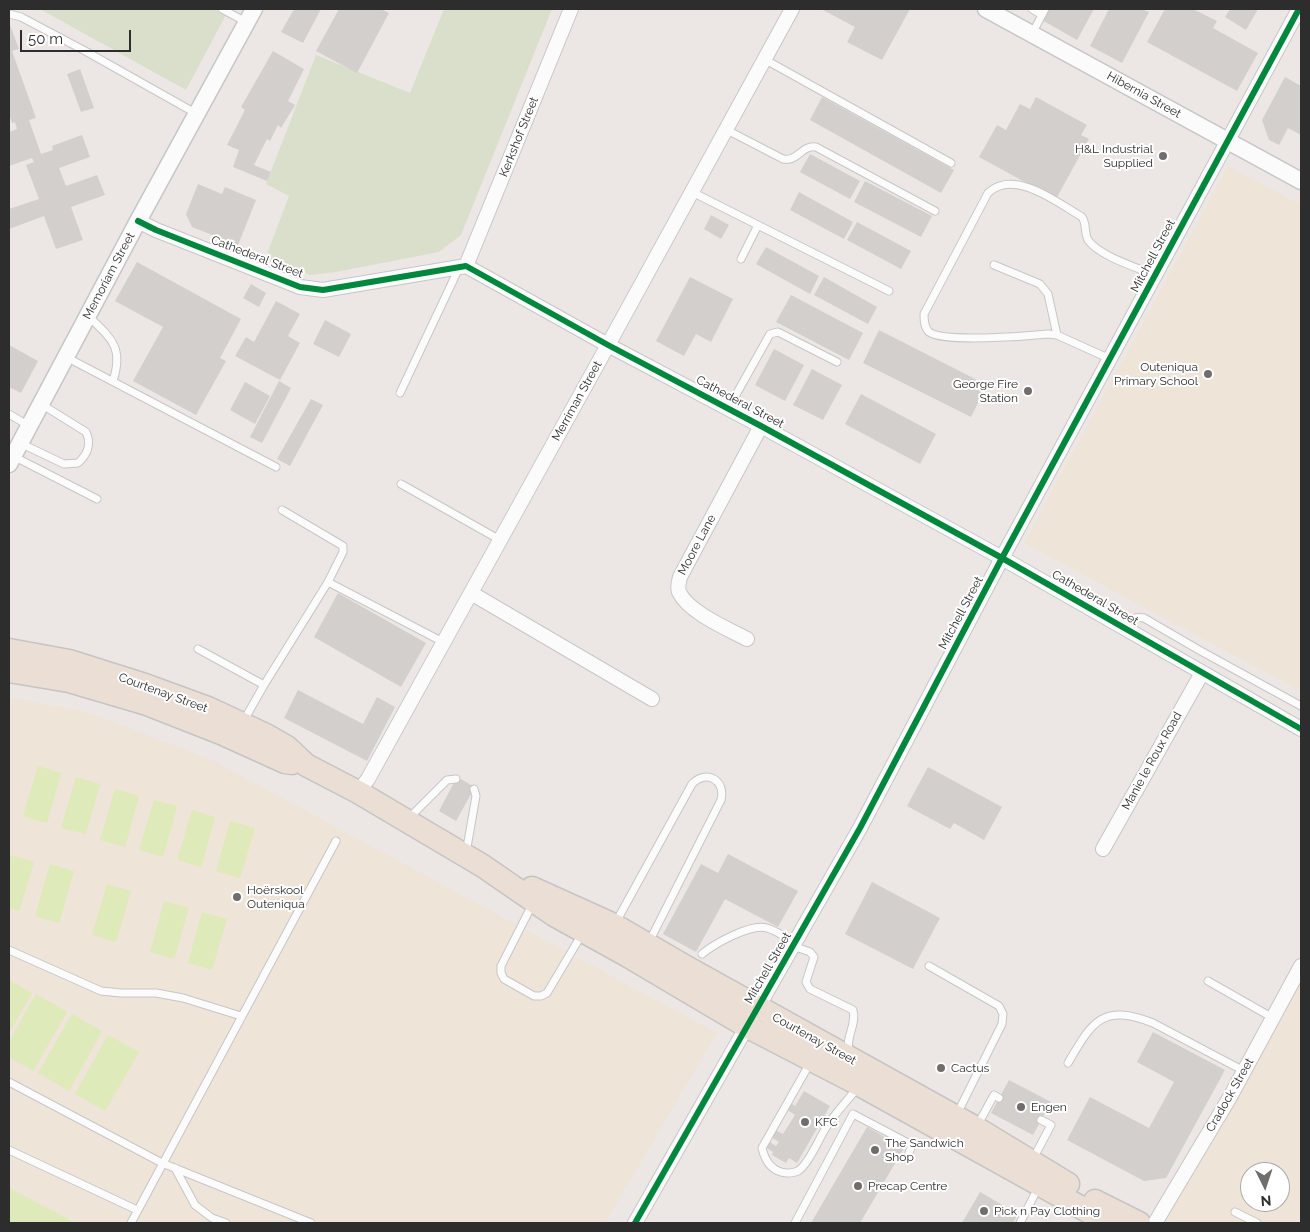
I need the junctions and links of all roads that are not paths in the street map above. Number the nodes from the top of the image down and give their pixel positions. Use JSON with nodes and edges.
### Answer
{"nodes":[{"id":1,"x":222,"y":9,"type":"edge"},
{"id":2,"x":571,"y":9,"type":"edge"},
{"id":3,"x":792,"y":9,"type":"edge"},
{"id":4,"x":986,"y":9,"type":"edge"},
{"id":5,"x":1032,"y":9,"type":"edge"},
{"id":6,"x":1299,"y":9,"type":"edge"},
{"id":7,"x":1044,"y":12,"type":"edge"},
{"id":8,"x":9,"y":14,"type":"edge"},
{"id":9,"x":250,"y":16,"type":"edge"},
{"id":10,"x":1032,"y":34,"type":"junction"},
{"id":11,"x":764,"y":59,"type":"junction"},
{"id":12,"x":197,"y":114,"type":"junction"},
{"id":13,"x":725,"y":130,"type":"junction"},
{"id":14,"x":1228,"y":141,"type":"junction"},
{"id":15,"x":951,"y":163,"type":"dead end"},
{"id":16,"x":1301,"y":181,"type":"edge"},
{"id":17,"x":692,"y":192,"type":"junction"},
{"id":18,"x":935,"y":211,"type":"dead end"},
{"id":19,"x":138,"y":221,"type":"junction"},
{"id":20,"x":758,"y":226,"type":"junction"},
{"id":21,"x":741,"y":259,"type":"dead end"},
{"id":22,"x":994,"y":265,"type":"dead end"},
{"id":23,"x":463,"y":267,"type":"junction"},
{"id":24,"x":1155,"y":275,"type":"junction"},
{"id":25,"x":888,"y":291,"type":"dead end"},
{"id":26,"x":88,"y":316,"type":"junction"},
{"id":27,"x":1057,"y":335,"type":"junction"},
{"id":28,"x":608,"y":345,"type":"junction"},
{"id":29,"x":66,"y":357,"type":"junction"},
{"id":30,"x":1110,"y":359,"type":"junction"},
{"id":31,"x":837,"y":362,"type":"dead end"},
{"id":32,"x":113,"y":381,"type":"junction"},
{"id":33,"x":400,"y":393,"type":"dead end"},
{"id":34,"x":41,"y":404,"type":"junction"},
{"id":35,"x":728,"y":409,"type":"junction"},
{"id":36,"x":9,"y":414,"type":"edge"},
{"id":37,"x":29,"y":426,"type":"junction"},
{"id":38,"x":761,"y":426,"type":"junction"},
{"id":39,"x":14,"y":454,"type":"edge"},
{"id":40,"x":276,"y":467,"type":"dead end"},
{"id":41,"x":401,"y":484,"type":"dead end"},
{"id":42,"x":97,"y":499,"type":"dead end"},
{"id":43,"x":282,"y":510,"type":"dead end"},
{"id":44,"x":500,"y":540,"type":"junction"},
{"id":45,"x":1002,"y":558,"type":"junction"},
{"id":46,"x":328,"y":582,"type":"junction"},
{"id":47,"x":471,"y":593,"type":"junction"},
{"id":48,"x":1121,"y":626,"type":"junction"},
{"id":49,"x":747,"y":639,"type":"dead end"},
{"id":50,"x":443,"y":642,"type":"junction"},
{"id":51,"x":198,"y":649,"type":"dead end"},
{"id":52,"x":9,"y":650,"type":"edge"},
{"id":53,"x":9,"y":671,"type":"edge"},
{"id":54,"x":1202,"y":673,"type":"junction"},
{"id":55,"x":264,"y":685,"type":"junction"},
{"id":56,"x":652,"y":698,"type":"dead end"},
{"id":57,"x":1301,"y":706,"type":"edge"},
{"id":58,"x":242,"y":724,"type":"junction"},
{"id":59,"x":1301,"y":729,"type":"edge"},
{"id":60,"x":306,"y":765,"type":"junction"},
{"id":61,"x":456,"y":779,"type":"dead end"},
{"id":62,"x":474,"y":789,"type":"dead end"},
{"id":63,"x":358,"y":792,"type":"junction"},
{"id":64,"x":406,"y":821,"type":"junction"},
{"id":65,"x":336,"y":841,"type":"dead end"},
{"id":66,"x":1103,"y":849,"type":"dead end"},
{"id":67,"x":474,"y":861,"type":"junction"},
{"id":68,"x":534,"y":901,"type":"junction"},
{"id":69,"x":614,"y":925,"type":"junction"},
{"id":70,"x":584,"y":931,"type":"junction"},
{"id":71,"x":648,"y":944,"type":"junction"},
{"id":72,"x":795,"y":944,"type":"junction"},
{"id":73,"x":9,"y":950,"type":"edge"},
{"id":74,"x":702,"y":954,"type":"dead end"},
{"id":75,"x":929,"y":966,"type":"dead end"},
{"id":76,"x":1301,"y":966,"type":"edge"},
{"id":77,"x":1208,"y":982,"type":"dead end"},
{"id":78,"x":242,"y":1016,"type":"junction"},
{"id":79,"x":753,"y":1017,"type":"junction"},
{"id":80,"x":1273,"y":1018,"type":"junction"},
{"id":81,"x":812,"y":1059,"type":"junction"},
{"id":82,"x":851,"y":1059,"type":"junction"},
{"id":83,"x":1068,"y":1063,"type":"dead end"},
{"id":84,"x":1244,"y":1071,"type":"junction"},
{"id":85,"x":9,"y":1082,"type":"edge"},
{"id":86,"x":860,"y":1085,"type":"junction"},
{"id":87,"x":999,"y":1098,"type":"dead end"},
{"id":88,"x":955,"y":1116,"type":"junction"},
{"id":89,"x":1041,"y":1120,"type":"dead end"},
{"id":90,"x":976,"y":1128,"type":"junction"},
{"id":91,"x":9,"y":1150,"type":"edge"},
{"id":92,"x":907,"y":1158,"type":"dead end"},
{"id":93,"x":1032,"y":1162,"type":"junction"},
{"id":94,"x":162,"y":1163,"type":"junction"},
{"id":95,"x":174,"y":1168,"type":"junction"},
{"id":96,"x":1040,"y":1185,"type":"junction"},
{"id":97,"x":137,"y":1210,"type":"junction"},
{"id":98,"x":1234,"y":1212,"type":"dead end"},
{"id":99,"x":1021,"y":1222,"type":"edge"},
{"id":100,"x":130,"y":1223,"type":"edge"},
{"id":101,"x":226,"y":1223,"type":"edge"},
{"id":102,"x":311,"y":1223,"type":"edge"},
{"id":103,"x":636,"y":1223,"type":"edge"},
{"id":104,"x":795,"y":1223,"type":"edge"},
{"id":105,"x":1109,"y":1223,"type":"edge"},
{"id":106,"x":1139,"y":1223,"type":"edge"},
{"id":107,"x":1155,"y":1223,"type":"edge"},
{"id":108,"x":1257,"y":1223,"type":"edge"}],
"edges":[{"from":1,"to":9,"type":"lane"},
{"from":2,"to":23,"type":"street","name":"Kerkshof Street"},
{"from":3,"to":11,"type":"street","name":"Merriman Street"},
{"from":4,"to":10,"type":"street","name":"Hibernia Street"},
{"from":5,"to":7,"type":"lane"},
{"from":6,"to":14,"type":"street","name":"Mitchell Street"},
{"from":7,"to":10,"type":"lane"},
{"from":8,"to":12,"type":"lane"},
{"from":9,"to":12,"type":"street","name":"Memoriam Street"},
{"from":10,"to":14,"type":"street","name":"Hibernia Street"},
{"from":11,"to":13,"type":"street","name":"Merriman Street"},
{"from":11,"to":15,"type":"lane"},
{"from":12,"to":19,"type":"street","name":"Memoriam Street"},
{"from":13,"to":17,"type":"street","name":"Merriman Street"},
{"from":13,"to":18,"type":"lane"},
{"from":14,"to":16,"type":"street","name":"Hibernia Street"},
{"from":14,"to":24,"type":"street","name":"Mitchell Street"},
{"from":17,"to":20,"type":"lane"},
{"from":17,"to":28,"type":"street","name":"Merriman Street"},
{"from":19,"to":23,"type":"street","name":"Cathederal Street"},
{"from":19,"to":26,"type":"street","name":"Memoriam Street"},
{"from":20,"to":21,"type":"lane"},
{"from":20,"to":25,"type":"lane"},
{"from":22,"to":27,"type":"lane"},
{"from":23,"to":28,"type":"street","name":"Cathederal Street"},
{"from":23,"to":33,"type":"lane"},
{"from":24,"to":27,"type":"lane"},
{"from":24,"to":30,"type":"street","name":"Mitchell Street"},
{"from":26,"to":29,"type":"street","name":"Memoriam Street"},
{"from":26,"to":32,"type":"lane"},
{"from":27,"to":30,"type":"lane"},
{"from":28,"to":35,"type":"street","name":"Cathederal Street"},
{"from":28,"to":44,"type":"street","name":"Merriman Street"},
{"from":29,"to":32,"type":"lane"},
{"from":29,"to":34,"type":"street","name":"Memoriam Street"},
{"from":30,"to":45,"type":"street","name":"Mitchell Street"},
{"from":31,"to":35,"type":"lane"},
{"from":32,"to":40,"type":"lane"},
{"from":34,"to":37,"type":"street","name":"Memoriam Street"},
{"from":34,"to":39,"type":"lane"},
{"from":35,"to":38,"type":"street","name":"Cathederal Street"},
{"from":36,"to":37,"type":"lane"},
{"from":37,"to":39,"type":"street","name":"Memoriam Street"},
{"from":38,"to":45,"type":"street","name":"Cathederal Street"},
{"from":38,"to":49,"type":"street","name":"Moore Lane"},
{"from":39,"to":42,"type":"lane"},
{"from":41,"to":44,"type":"lane"},
{"from":43,"to":46,"type":"lane"},
{"from":44,"to":47,"type":"street","name":"Merriman Street"},
{"from":45,"to":48,"type":"street","name":"Cathederal Street"},
{"from":45,"to":72,"type":"street","name":"Mitchell Street"},
{"from":46,"to":50,"type":"lane"},
{"from":46,"to":55,"type":"lane"},
{"from":47,"to":50,"type":"street","name":"Merriman Street"},
{"from":47,"to":56,"type":"street"},
{"from":48,"to":54,"type":"street","name":"Cathederal Street"},
{"from":48,"to":57,"type":"lane"},
{"from":50,"to":63,"type":"street","name":"Merriman Street"},
{"from":51,"to":55,"type":"lane"},
{"from":52,"to":58,"type":"highway","name":"Courtenay Street"},
{"from":53,"to":60,"type":"highway","name":"Courtenay Street"},
{"from":54,"to":59,"type":"street","name":"Cathederal Street"},
{"from":54,"to":66,"type":"street","name":"Manie le Roux Road"},
{"from":55,"to":58,"type":"lane"},
{"from":58,"to":60,"type":"highway","name":"Courtenay Street"},
{"from":60,"to":63,"type":"highway","name":"Courtenay Street"},
{"from":61,"to":64,"type":"lane"},
{"from":62,"to":67,"type":"lane"},
{"from":63,"to":64,"type":"highway","name":"Courtenay Street"},
{"from":64,"to":67,"type":"highway","name":"Courtenay Street"},
{"from":65,"to":78,"type":"lane"},
{"from":67,"to":68,"type":"highway","name":"Courtenay Street"},
{"from":67,"to":69,"type":"highway","name":"Courtenay Street"},
{"from":68,"to":70,"type":"highway","name":"Courtenay Street"},
{"from":68,"to":70,"type":"lane"},
{"from":69,"to":71,"type":"highway","name":"Courtenay Street"},
{"from":69,"to":71,"type":"lane"},
{"from":70,"to":79,"type":"highway","name":"Courtenay Street"},
{"from":71,"to":79,"type":"highway","name":"Courtenay Street"},
{"from":72,"to":74,"type":"lane"},
{"from":72,"to":79,"type":"street","name":"Mitchell Street"},
{"from":72,"to":82,"type":"lane"},
{"from":73,"to":78,"type":"lane"},
{"from":75,"to":88,"type":"lane"},
{"from":76,"to":80,"type":"street","name":"Cradock Street"},
{"from":77,"to":80,"type":"lane"},
{"from":78,"to":94,"type":"lane"},
{"from":79,"to":81,"type":"highway","name":"Courtenay Street"},
{"from":79,"to":82,"type":"highway","name":"Courtenay Street"},
{"from":79,"to":103,"type":"street","name":"Mitchell Street"},
{"from":80,"to":84,"type":"street","name":"Cradock Street"},
{"from":81,"to":86,"type":"highway","name":"Courtenay Street"},
{"from":81,"to":86,"type":"lane"},
{"from":82,"to":88,"type":"highway","name":"Courtenay Street"},
{"from":83,"to":84,"type":"lane"},
{"from":84,"to":107,"type":"street","name":"Cradock Street"},
{"from":85,"to":94,"type":"lane"},
{"from":86,"to":96,"type":"highway","name":"Courtenay Street"},
{"from":87,"to":90,"type":"lane"},
{"from":88,"to":90,"type":"highway","name":"Courtenay Street"},
{"from":89,"to":93,"type":"lane"},
{"from":90,"to":93,"type":"highway","name":"Courtenay Street"},
{"from":91,"to":97,"type":"lane"},
{"from":92,"to":104,"type":"lane"},
{"from":93,"to":106,"type":"highway","name":"Courtenay Street"},
{"from":94,"to":95,"type":"lane"},
{"from":94,"to":97,"type":"lane"},
{"from":95,"to":101,"type":"lane"},
{"from":95,"to":102,"type":"lane"},
{"from":96,"to":99,"type":"lane"},
{"from":96,"to":105,"type":"highway","name":"Courtenay Street"},
{"from":97,"to":100,"type":"lane"},
{"from":98,"to":108,"type":"lane"}]}
